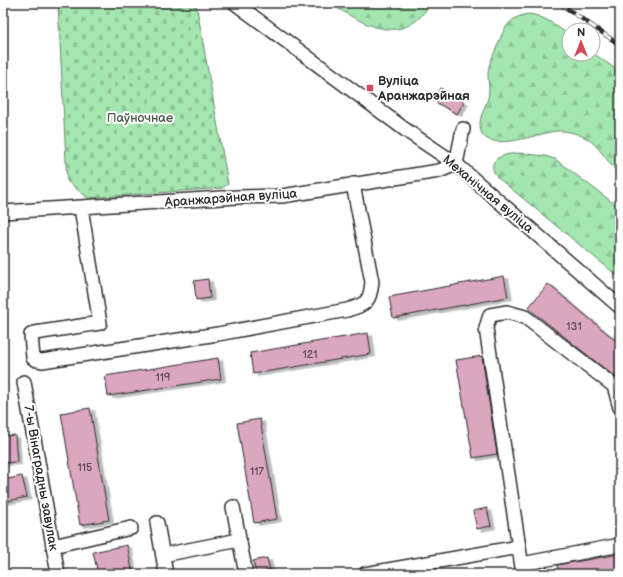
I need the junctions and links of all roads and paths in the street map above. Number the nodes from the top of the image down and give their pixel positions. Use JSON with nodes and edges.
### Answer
{"nodes":[{"id":1,"x":235,"y":3,"type":"edge"},
{"id":2,"x":463,"y":129,"type":"dead end"},
{"id":3,"x":456,"y":164,"type":"junction"},
{"id":4,"x":352,"y":184,"type":"junction"},
{"id":5,"x":81,"y":208,"type":"junction"},
{"id":6,"x":3,"y":212,"type":"edge"},
{"id":7,"x":620,"y":307,"type":"edge"},
{"id":8,"x":24,"y":382,"type":"dead end"},
{"id":9,"x":620,"y":408,"type":"edge"},
{"id":10,"x":233,"y":507,"type":"dead end"},
{"id":11,"x":157,"y":523,"type":"dead end"},
{"id":12,"x":131,"y":528,"type":"dead end"},
{"id":13,"x":239,"y":540,"type":"junction"},
{"id":14,"x":620,"y":545,"type":"edge"},
{"id":15,"x":53,"y":546,"type":"junction"},
{"id":16,"x":519,"y":548,"type":"junction"},
{"id":17,"x":163,"y":555,"type":"junction"},
{"id":18,"x":523,"y":569,"type":"edge"},
{"id":19,"x":58,"y":574,"type":"edge"},
{"id":20,"x":166,"y":574,"type":"edge"},
{"id":21,"x":246,"y":574,"type":"edge"},
{"id":22,"x":365,"y":574,"type":"edge"}],
"edges":[{"from":1,"to":3,"type":"street","name":"Механічная вуліца"},
{"from":2,"to":3,"type":"street"},
{"from":3,"to":4,"type":"street","name":"Аранжарэйная вуліца"},
{"from":3,"to":7,"type":"street","name":"Механічная вуліца"},
{"from":4,"to":5,"type":"street","name":"Аранжарэйная вуліца"},
{"from":4,"to":5,"type":"street"},
{"from":5,"to":6,"type":"street","name":"Аранжарэйная вуліца"},
{"from":8,"to":15,"type":"street","name":"7-ы Вінаградны завулак"},
{"from":9,"to":16,"type":"street"},
{"from":10,"to":13,"type":"street"},
{"from":11,"to":17,"type":"street"},
{"from":12,"to":15,"type":"street"},
{"from":13,"to":17,"type":"street"},
{"from":13,"to":21,"type":"street"},
{"from":14,"to":18,"type":"street"},
{"from":15,"to":19,"type":"street","name":"7-ы Вінаградны завулак"},
{"from":16,"to":18,"type":"street"},
{"from":16,"to":22,"type":"street"},
{"from":17,"to":20,"type":"street"}]}
